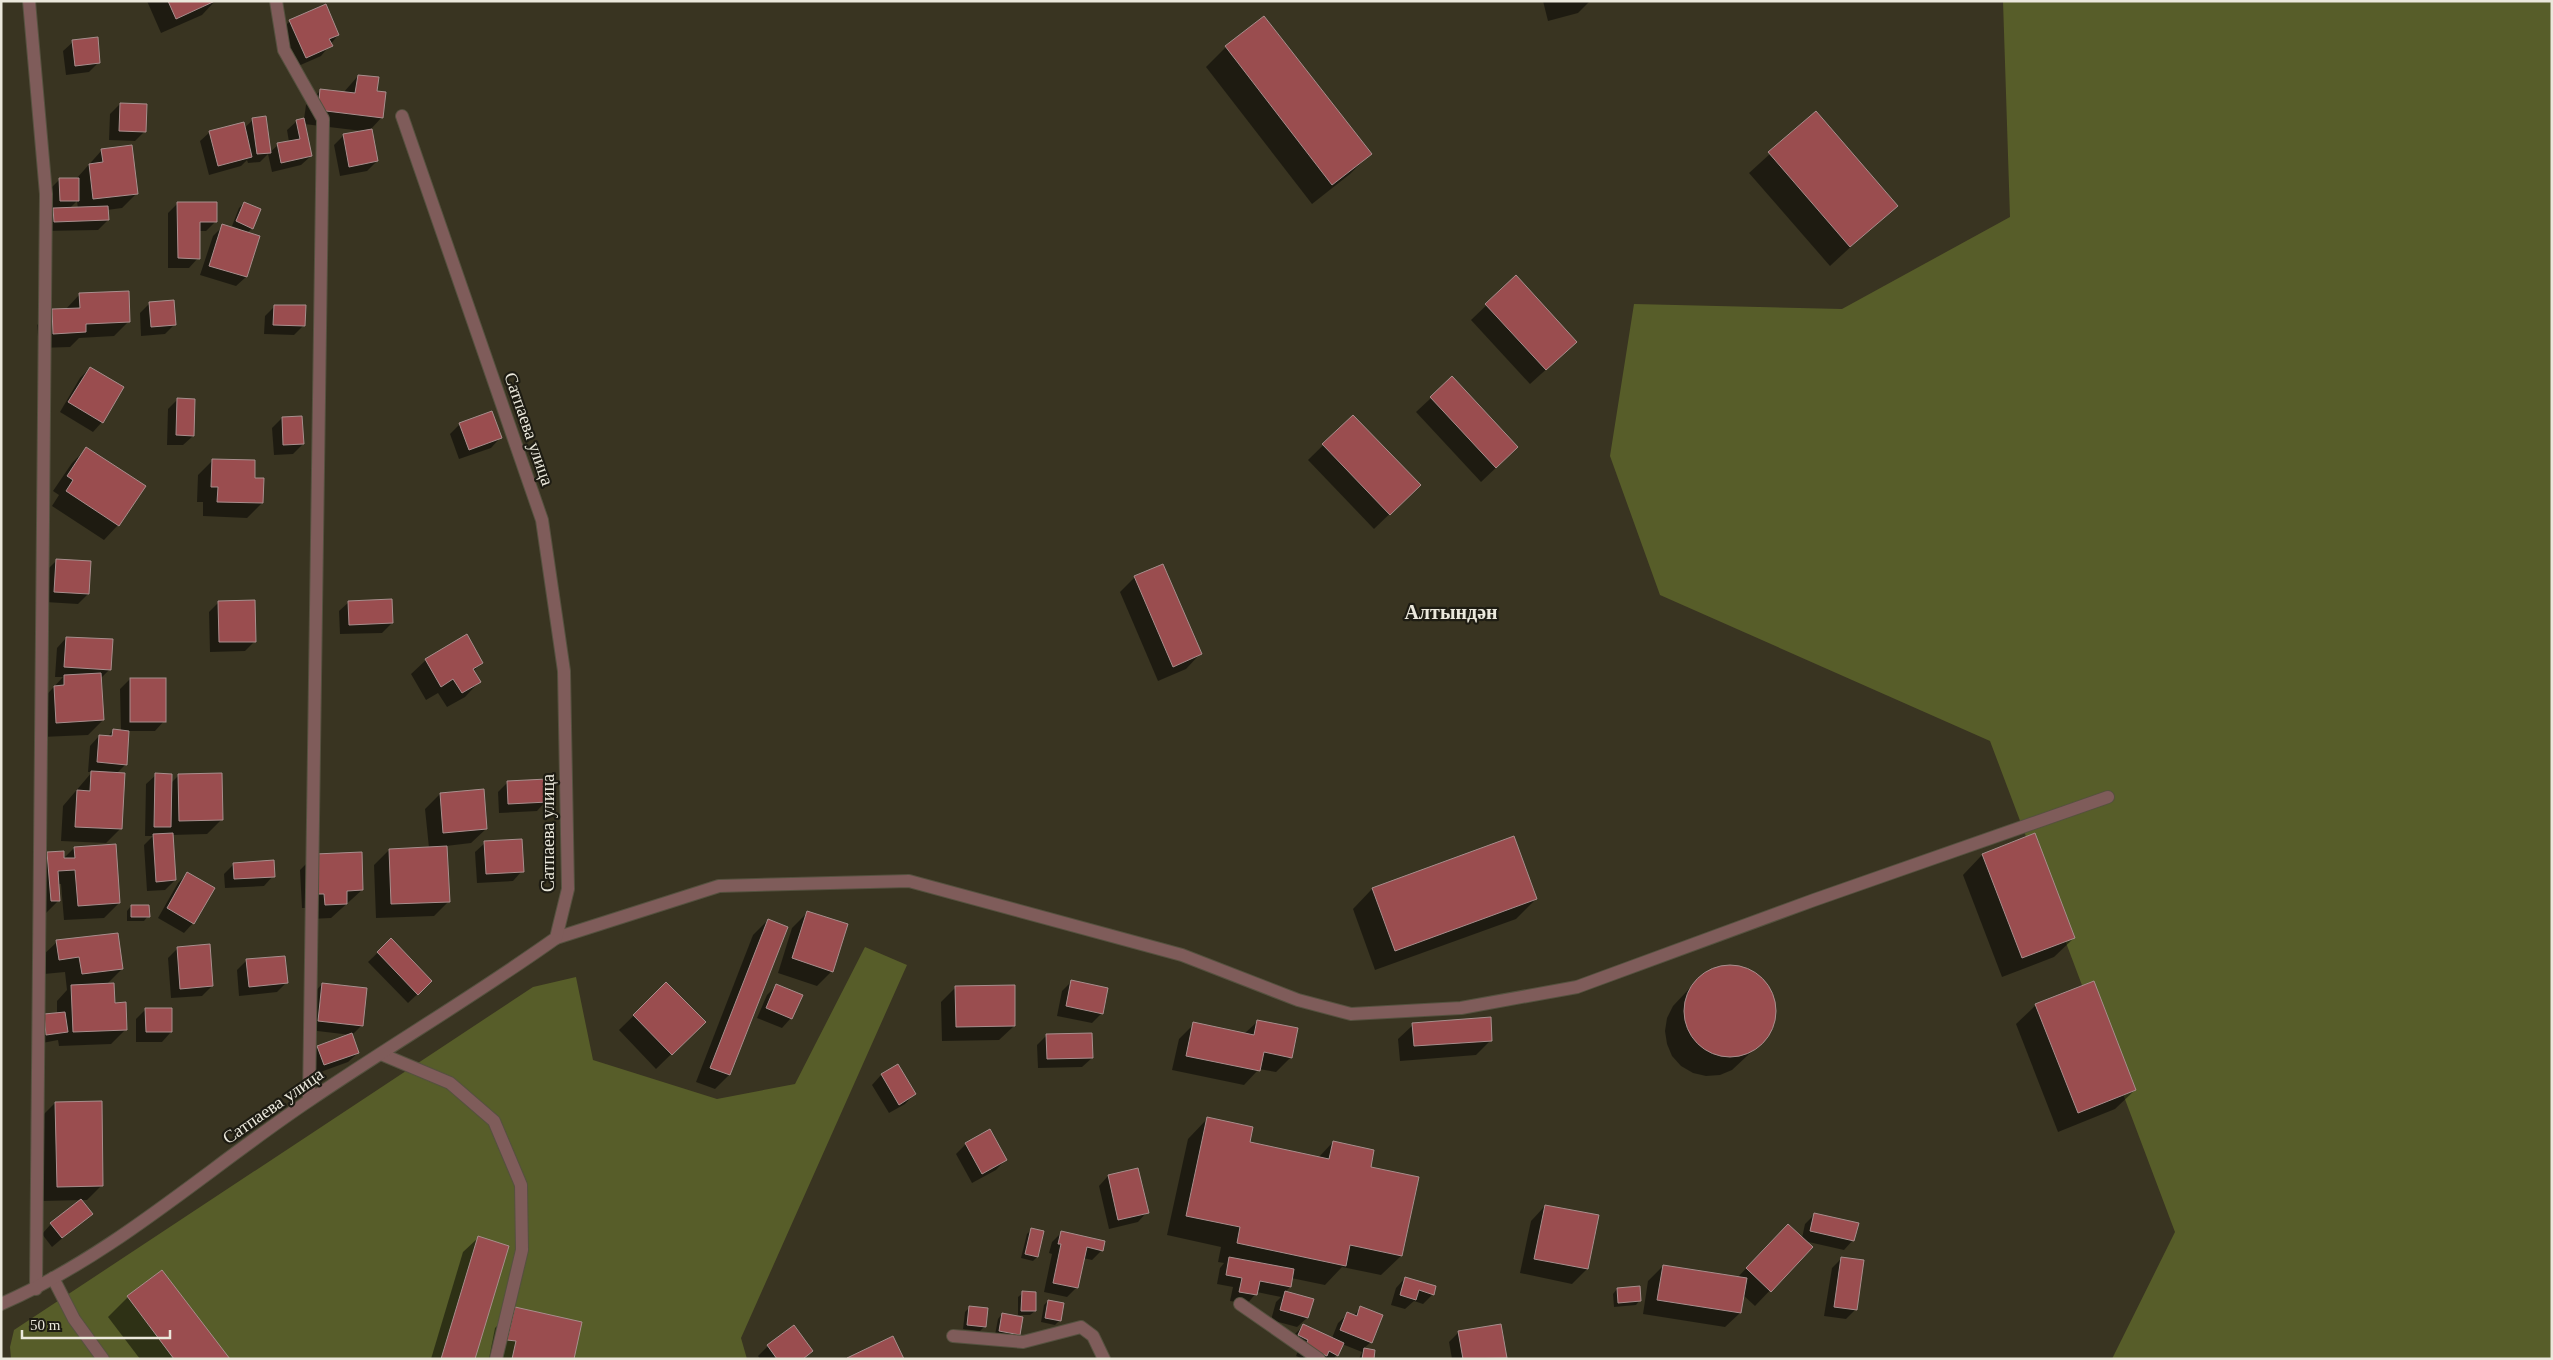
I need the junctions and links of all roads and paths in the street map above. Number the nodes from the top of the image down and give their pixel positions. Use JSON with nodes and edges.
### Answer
{"nodes":[{"id":1,"x":29,"y":1,"type":"edge"},
{"id":2,"x":276,"y":1,"type":"edge"},
{"id":3,"x":402,"y":116,"type":"dead end"},
{"id":4,"x":2108,"y":797,"type":"dead end"},
{"id":5,"x":556,"y":938,"type":"junction"},
{"id":6,"x":381,"y":1054,"type":"junction"},
{"id":7,"x":309,"y":1100,"type":"junction"},
{"id":8,"x":53,"y":1278,"type":"junction"},
{"id":9,"x":36,"y":1289,"type":"junction"},
{"id":10,"x":1,"y":1304,"type":"edge"},
{"id":11,"x":1240,"y":1304,"type":"dead end"},
{"id":12,"x":953,"y":1336,"type":"dead end"},
{"id":13,"x":102,"y":1359,"type":"edge"},
{"id":14,"x":496,"y":1359,"type":"edge"},
{"id":15,"x":1104,"y":1359,"type":"edge"},
{"id":16,"x":1319,"y":1359,"type":"edge"}],
"edges":[{"from":1,"to":9,"type":"street"},
{"from":2,"to":7,"type":"street"},
{"from":3,"to":5,"type":"street","name":"Сатпаева улица"},
{"from":4,"to":5,"type":"street"},
{"from":5,"to":6,"type":"street","name":"Сатпаева улица"},
{"from":6,"to":7,"type":"street","name":"Сатпаева улица"},
{"from":6,"to":14,"type":"street"},
{"from":7,"to":8,"type":"street","name":"Сатпаева улица"},
{"from":8,"to":9,"type":"street","name":"Сатпаева улица"},
{"from":8,"to":13,"type":"street"},
{"from":9,"to":10,"type":"street","name":"Сатпаева улица"},
{"from":11,"to":16,"type":"street"},
{"from":12,"to":15,"type":"street"}]}
